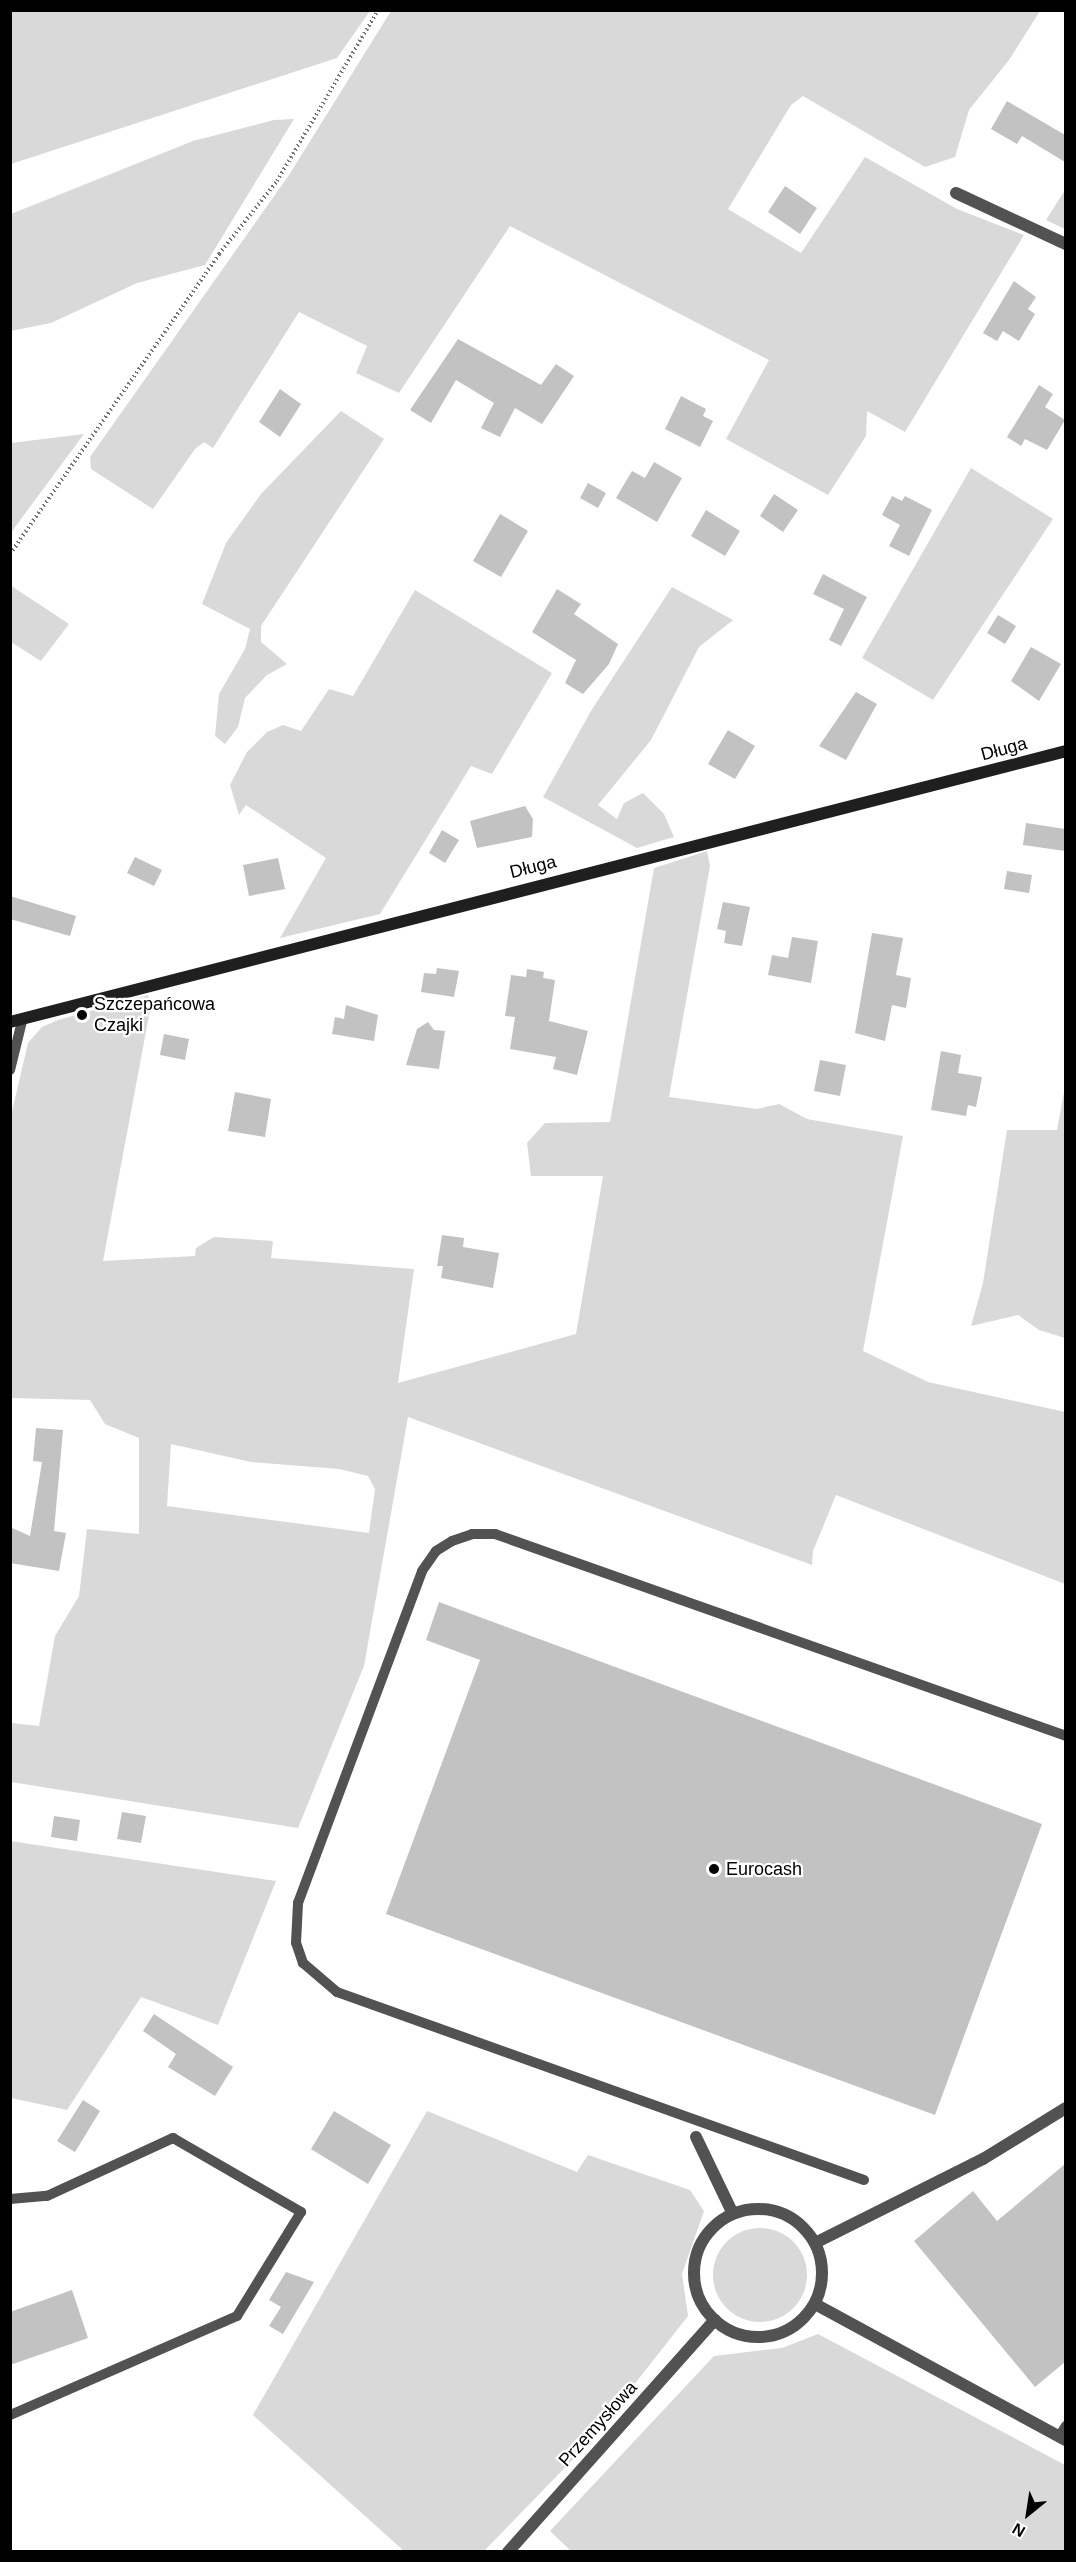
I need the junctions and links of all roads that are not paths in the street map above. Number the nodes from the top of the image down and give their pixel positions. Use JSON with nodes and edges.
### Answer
{"nodes":[{"id":1,"x":956,"y":193,"type":"dead end"},
{"id":2,"x":1065,"y":244,"type":"edge"},
{"id":3,"x":1065,"y":751,"type":"edge"},
{"id":4,"x":16,"y":1021,"type":"edge"},
{"id":5,"x":10,"y":1070,"type":"edge"},
{"id":6,"x":1065,"y":1736,"type":"edge"},
{"id":7,"x":1065,"y":2108,"type":"edge"},
{"id":8,"x":698,"y":2121,"type":"junction"},
{"id":9,"x":696,"y":2137,"type":"joint"},
{"id":10,"x":864,"y":2180,"type":"dead end"},
{"id":11,"x":10,"y":2199,"type":"edge"},
{"id":12,"x":733,"y":2214,"type":"junction"},
{"id":13,"x":815,"y":2242,"type":"junction"},
{"id":14,"x":815,"y":2304,"type":"junction"},
{"id":15,"x":715,"y":2320,"type":"junction"},
{"id":16,"x":10,"y":2415,"type":"edge"},
{"id":17,"x":1063,"y":2434,"type":"edge"},
{"id":18,"x":508,"y":2552,"type":"edge"}],
"edges":[{"from":1,"to":2,"type":"street"},
{"from":3,"to":4,"type":"street","name":"Długa"},
{"from":4,"to":5,"type":"lane"},
{"from":6,"to":8,"type":"lane"},
{"from":7,"to":13,"type":"street"},
{"from":8,"to":9,"type":"lane"},
{"from":8,"to":10,"type":"lane"},
{"from":9,"to":12,"type":"street"},
{"from":11,"to":16,"type":"lane"},
{"from":12,"to":13,"type":"street"},
{"from":12,"to":15,"type":"street"},
{"from":13,"to":14,"type":"street"},
{"from":14,"to":15,"type":"street"},
{"from":14,"to":17,"type":"street"},
{"from":15,"to":18,"type":"street","name":"Przemysłowa"}]}
